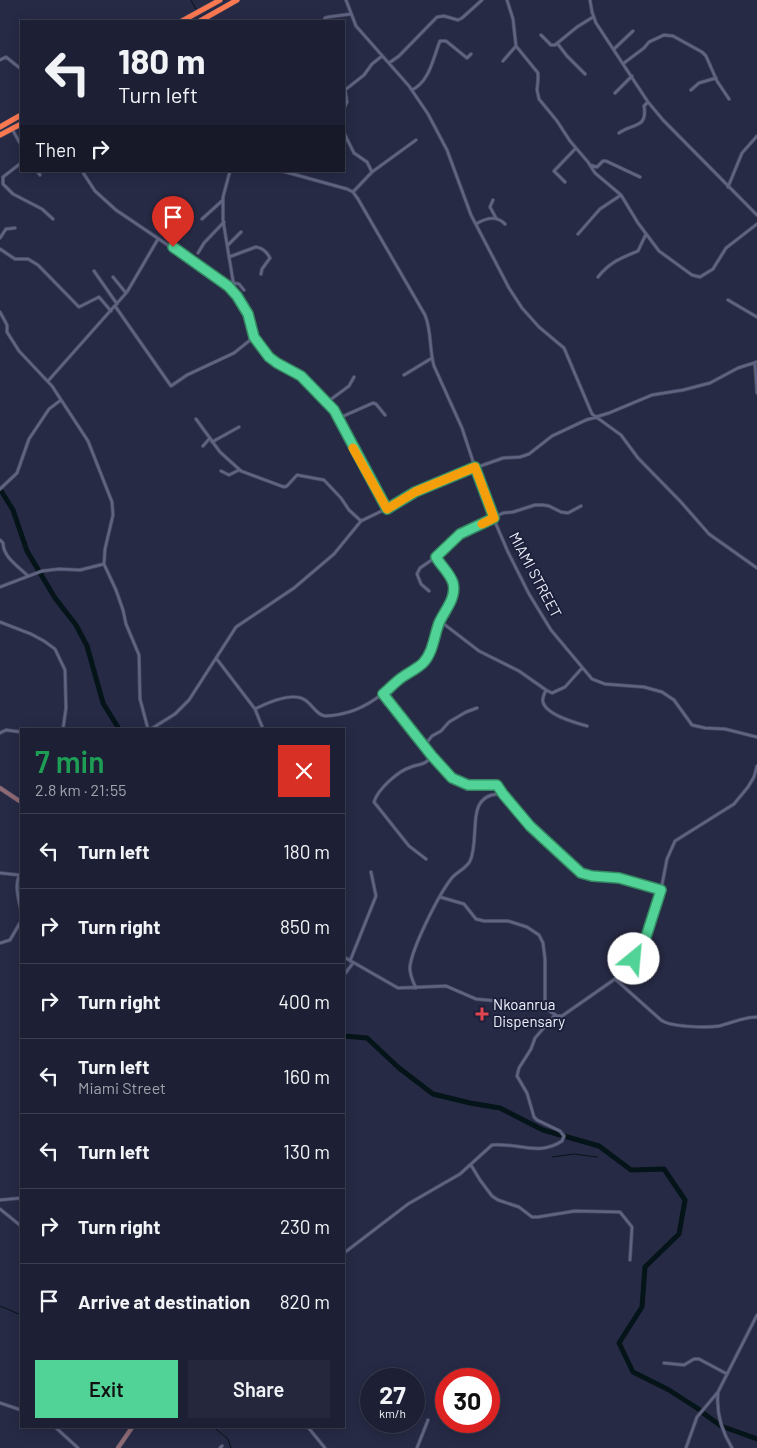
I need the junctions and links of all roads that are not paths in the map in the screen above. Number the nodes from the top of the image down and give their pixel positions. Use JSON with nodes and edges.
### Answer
{"nodes":[{"id":1,"x":220,"y":0,"type":"edge"},
{"id":2,"x":237,"y":0,"type":"edge"},
{"id":3,"x":346,"y":0,"type":"edge"},
{"id":4,"x":482,"y":0,"type":"edge"},
{"id":5,"x":506,"y":0,"type":"edge"},
{"id":6,"x":590,"y":0,"type":"edge"},
{"id":7,"x":351,"y":14,"type":"junction"},
{"id":8,"x":593,"y":17,"type":"junction"},
{"id":9,"x":184,"y":20,"type":"edge"},
{"id":10,"x":202,"y":20,"type":"edge"},
{"id":11,"x":324,"y":20,"type":"edge"},
{"id":12,"x":633,"y":31,"type":"dead end"},
{"id":13,"x":541,"y":35,"type":"dead end"},
{"id":14,"x":557,"y":44,"type":"junction"},
{"id":15,"x":516,"y":46,"type":"junction"},
{"id":16,"x":614,"y":49,"type":"junction"},
{"id":17,"x":471,"y":54,"type":"dead end"},
{"id":18,"x":382,"y":56,"type":"junction"},
{"id":19,"x":0,"y":60,"type":"edge"},
{"id":20,"x":503,"y":61,"type":"dead end"},
{"id":21,"x":388,"y":63,"type":"junction"},
{"id":22,"x":624,"y":63,"type":"junction"},
{"id":23,"x":20,"y":68,"type":"edge"},
{"id":24,"x":585,"y":74,"type":"dead end"},
{"id":25,"x":632,"y":76,"type":"junction"},
{"id":26,"x":716,"y":78,"type":"junction"},
{"id":27,"x":345,"y":90,"type":"edge"},
{"id":28,"x":345,"y":90,"type":"edge"},
{"id":29,"x":412,"y":90,"type":"junction"},
{"id":30,"x":691,"y":90,"type":"dead end"},
{"id":31,"x":615,"y":93,"type":"dead end"},
{"id":32,"x":728,"y":99,"type":"dead end"},
{"id":33,"x":648,"y":102,"type":"junction"},
{"id":34,"x":345,"y":106,"type":"edge"},
{"id":35,"x":20,"y":120,"type":"edge"},
{"id":36,"x":20,"y":120,"type":"edge"},
{"id":37,"x":12,"y":129,"type":"junction"},
{"id":38,"x":1,"y":131,"type":"edge"},
{"id":39,"x":619,"y":133,"type":"dead end"},
{"id":40,"x":345,"y":135,"type":"edge"},
{"id":41,"x":757,"y":136,"type":"edge"},
{"id":42,"x":416,"y":140,"type":"dead end"},
{"id":43,"x":20,"y":143,"type":"edge"},
{"id":44,"x":576,"y":148,"type":"junction"},
{"id":45,"x":20,"y":163,"type":"edge"},
{"id":46,"x":590,"y":165,"type":"junction"},
{"id":47,"x":38,"y":172,"type":"edge"},
{"id":48,"x":83,"y":172,"type":"edge"},
{"id":49,"x":230,"y":172,"type":"edge"},
{"id":50,"x":286,"y":172,"type":"edge"},
{"id":51,"x":372,"y":172,"type":"junction"},
{"id":52,"x":40,"y":175,"type":"dead end"},
{"id":53,"x":640,"y":177,"type":"dead end"},
{"id":54,"x":565,"y":182,"type":"dead end"},
{"id":55,"x":728,"y":187,"type":"junction"},
{"id":56,"x":353,"y":192,"type":"junction"},
{"id":57,"x":621,"y":195,"type":"junction"},
{"id":58,"x":223,"y":200,"type":"junction"},
{"id":59,"x":494,"y":200,"type":"dead end"},
{"id":60,"x":757,"y":215,"type":"edge"},
{"id":61,"x":496,"y":218,"type":"junction"},
{"id":62,"x":53,"y":219,"type":"dead end"},
{"id":63,"x":202,"y":219,"type":"dead end"},
{"id":64,"x":224,"y":222,"type":"junction"},
{"id":65,"x":476,"y":224,"type":"junction"},
{"id":66,"x":505,"y":224,"type":"dead end"},
{"id":67,"x":757,"y":224,"type":"edge"},
{"id":68,"x":15,"y":228,"type":"dead end"},
{"id":69,"x":241,"y":232,"type":"dead end"},
{"id":70,"x":578,"y":234,"type":"dead end"},
{"id":71,"x":646,"y":234,"type":"junction"},
{"id":72,"x":0,"y":238,"type":"edge"},
{"id":73,"x":158,"y":239,"type":"junction"},
{"id":74,"x":228,"y":246,"type":"junction"},
{"id":75,"x":0,"y":249,"type":"edge"},
{"id":76,"x":198,"y":253,"type":"dead end"},
{"id":77,"x":229,"y":257,"type":"junction"},
{"id":78,"x":94,"y":271,"type":"dead end"},
{"id":79,"x":261,"y":274,"type":"dead end"},
{"id":80,"x":113,"y":277,"type":"dead end"},
{"id":81,"x":598,"y":277,"type":"dead end"},
{"id":82,"x":234,"y":283,"type":"junction"},
{"id":83,"x":244,"y":290,"type":"dead end"},
{"id":84,"x":126,"y":293,"type":"junction"},
{"id":85,"x":237,"y":296,"type":"junction"},
{"id":86,"x":728,"y":300,"type":"dead end"},
{"id":87,"x":116,"y":305,"type":"junction"},
{"id":88,"x":111,"y":311,"type":"junction"},
{"id":89,"x":0,"y":312,"type":"edge"},
{"id":90,"x":757,"y":317,"type":"edge"},
{"id":91,"x":254,"y":337,"type":"junction"},
{"id":92,"x":432,"y":358,"type":"junction"},
{"id":93,"x":756,"y":363,"type":"edge"},
{"id":94,"x":404,"y":375,"type":"dead end"},
{"id":95,"x":354,"y":377,"type":"dead end"},
{"id":96,"x":48,"y":382,"type":"junction"},
{"id":97,"x":757,"y":392,"type":"edge"},
{"id":98,"x":61,"y":400,"type":"junction"},
{"id":99,"x":326,"y":403,"type":"junction"},
{"id":100,"x":385,"y":415,"type":"dead end"},
{"id":101,"x":595,"y":417,"type":"junction"},
{"id":102,"x":339,"y":418,"type":"junction"},
{"id":103,"x":196,"y":419,"type":"dead end"},
{"id":104,"x":239,"y":427,"type":"dead end"},
{"id":105,"x":210,"y":438,"type":"junction"},
{"id":106,"x":212,"y":442,"type":"junction"},
{"id":107,"x":203,"y":446,"type":"dead end"},
{"id":108,"x":475,"y":467,"type":"junction"},
{"id":109,"x":238,"y":470,"type":"junction"},
{"id":110,"x":221,"y":472,"type":"dead end"},
{"id":111,"x":0,"y":489,"type":"edge"},
{"id":112,"x":582,"y":506,"type":"dead end"},
{"id":113,"x":387,"y":509,"type":"junction"},
{"id":114,"x":494,"y":518,"type":"junction"},
{"id":115,"x":360,"y":521,"type":"junction"},
{"id":116,"x":0,"y":540,"type":"edge"},
{"id":117,"x":436,"y":557,"type":"junction"},
{"id":118,"x":104,"y":564,"type":"junction"},
{"id":119,"x":757,"y":568,"type":"edge"},
{"id":120,"x":28,"y":576,"type":"junction"},
{"id":121,"x":0,"y":587,"type":"edge"},
{"id":122,"x":429,"y":591,"type":"dead end"},
{"id":123,"x":0,"y":622,"type":"edge"},
{"id":124,"x":440,"y":622,"type":"junction"},
{"id":125,"x":216,"y":658,"type":"junction"},
{"id":126,"x":582,"y":668,"type":"junction"},
{"id":127,"x":546,"y":690,"type":"junction"},
{"id":128,"x":383,"y":694,"type":"junction"},
{"id":129,"x":477,"y":708,"type":"dead end"},
{"id":130,"x":255,"y":709,"type":"junction"},
{"id":131,"x":587,"y":726,"type":"dead end"},
{"id":132,"x":63,"y":728,"type":"edge"},
{"id":133,"x":149,"y":728,"type":"edge"},
{"id":134,"x":151,"y":728,"type":"edge"},
{"id":135,"x":264,"y":728,"type":"edge"},
{"id":136,"x":20,"y":732,"type":"edge"},
{"id":137,"x":0,"y":733,"type":"edge"},
{"id":138,"x":757,"y":737,"type":"edge"},
{"id":139,"x":424,"y":746,"type":"junction"},
{"id":140,"x":432,"y":756,"type":"junction"},
{"id":141,"x":757,"y":766,"type":"edge"},
{"id":142,"x":1,"y":790,"type":"edge"},
{"id":143,"x":503,"y":794,"type":"junction"},
{"id":144,"x":20,"y":801,"type":"edge"},
{"id":145,"x":426,"y":859,"type":"dead end"},
{"id":146,"x":372,"y":872,"type":"dead end"},
{"id":147,"x":0,"y":873,"type":"edge"},
{"id":148,"x":20,"y":874,"type":"edge"},
{"id":149,"x":16,"y":885,"type":"junction"},
{"id":150,"x":20,"y":888,"type":"edge"},
{"id":151,"x":661,"y":890,"type":"junction"},
{"id":152,"x":440,"y":897,"type":"junction"},
{"id":153,"x":20,"y":906,"type":"edge"},
{"id":154,"x":20,"y":923,"type":"edge"},
{"id":155,"x":0,"y":943,"type":"edge"},
{"id":156,"x":345,"y":958,"type":"edge"},
{"id":157,"x":351,"y":962,"type":"junction"},
{"id":158,"x":345,"y":973,"type":"edge"},
{"id":159,"x":616,"y":979,"type":"junction"},
{"id":160,"x":416,"y":988,"type":"junction"},
{"id":161,"x":545,"y":1006,"type":"junction"},
{"id":162,"x":555,"y":1015,"type":"junction"},
{"id":163,"x":757,"y":1017,"type":"edge"},
{"id":164,"x":471,"y":1165,"type":"junction"},
{"id":165,"x":20,"y":1198,"type":"edge"},
{"id":166,"x":0,"y":1200,"type":"edge"},
{"id":167,"x":0,"y":1209,"type":"edge"},
{"id":168,"x":20,"y":1225,"type":"edge"},
{"id":169,"x":345,"y":1252,"type":"edge"},
{"id":170,"x":630,"y":1260,"type":"dead end"},
{"id":171,"x":757,"y":1315,"type":"edge"},
{"id":172,"x":664,"y":1363,"type":"dead end"},
{"id":173,"x":727,"y":1374,"type":"junction"},
{"id":174,"x":718,"y":1392,"type":"junction"},
{"id":175,"x":0,"y":1403,"type":"edge"},
{"id":176,"x":20,"y":1410,"type":"edge"},
{"id":177,"x":428,"y":1420,"type":"dead end"},
{"id":178,"x":56,"y":1428,"type":"edge"},
{"id":179,"x":132,"y":1428,"type":"edge"},
{"id":180,"x":309,"y":1428,"type":"edge"},
{"id":181,"x":78,"y":1448,"type":"edge"},
{"id":182,"x":118,"y":1448,"type":"edge"},
{"id":183,"x":325,"y":1448,"type":"edge"},
{"id":184,"x":416,"y":1448,"type":"edge"},
{"id":185,"x":686,"y":1448,"type":"edge"},
{"id":186,"x":732,"y":1448,"type":"edge"}],
"edges":[{"from":1,"to":9,"type":"highway"},
{"from":2,"to":10,"type":"highway"},
{"from":3,"to":7,"type":"street"},
{"from":4,"to":21,"type":"street"},
{"from":5,"to":15,"type":"street"},
{"from":6,"to":8,"type":"street"},
{"from":7,"to":11,"type":"street"},
{"from":7,"to":18,"type":"street"},
{"from":8,"to":14,"type":"street"},
{"from":8,"to":16,"type":"street"},
{"from":12,"to":16,"type":"street"},
{"from":13,"to":14,"type":"street"},
{"from":14,"to":24,"type":"street"},
{"from":15,"to":20,"type":"street"},
{"from":15,"to":44,"type":"street"},
{"from":16,"to":22,"type":"street"},
{"from":17,"to":29,"type":"street"},
{"from":18,"to":21,"type":"street"},
{"from":18,"to":27,"type":"street"},
{"from":19,"to":23,"type":"street"},
{"from":21,"to":29,"type":"street"},
{"from":22,"to":25,"type":"street"},
{"from":22,"to":26,"type":"street"},
{"from":25,"to":31,"type":"street"},
{"from":25,"to":33,"type":"street"},
{"from":26,"to":30,"type":"street"},
{"from":26,"to":32,"type":"street"},
{"from":28,"to":34,"type":"street"},
{"from":29,"to":65,"type":"street"},
{"from":33,"to":39,"type":"street"},
{"from":33,"to":55,"type":"street"},
{"from":35,"to":37,"type":"highway"},
{"from":36,"to":38,"type":"highway"},
{"from":37,"to":38,"type":"highway"},
{"from":37,"to":43,"type":"street"},
{"from":40,"to":51,"type":"street"},
{"from":41,"to":55,"type":"street"},
{"from":42,"to":51,"type":"street"},
{"from":44,"to":46,"type":"street"},
{"from":44,"to":54,"type":"street"},
{"from":45,"to":62,"type":"street"},
{"from":46,"to":53,"type":"street"},
{"from":46,"to":57,"type":"street"},
{"from":47,"to":52,"type":"street"},
{"from":48,"to":73,"type":"street"},
{"from":49,"to":58,"type":"street"},
{"from":50,"to":56,"type":"street"},
{"from":51,"to":56,"type":"street"},
{"from":55,"to":60,"type":"street"},
{"from":56,"to":92,"type":"street","name":"MIAMI STREET"},
{"from":57,"to":70,"type":"street"},
{"from":57,"to":71,"type":"street"},
{"from":58,"to":63,"type":"street"},
{"from":58,"to":64,"type":"street"},
{"from":59,"to":61,"type":"street"},
{"from":61,"to":65,"type":"street"},
{"from":61,"to":66,"type":"street"},
{"from":64,"to":74,"type":"street"},
{"from":64,"to":76,"type":"street"},
{"from":65,"to":101,"type":"street"},
{"from":67,"to":71,"type":"street"},
{"from":68,"to":72,"type":"street"},
{"from":69,"to":74,"type":"street"},
{"from":71,"to":81,"type":"street"},
{"from":73,"to":84,"type":"street"},
{"from":73,"to":85,"type":"street"},
{"from":74,"to":77,"type":"street"},
{"from":75,"to":88,"type":"street"},
{"from":77,"to":79,"type":"street"},
{"from":77,"to":82,"type":"street"},
{"from":78,"to":87,"type":"street"},
{"from":80,"to":84,"type":"street"},
{"from":82,"to":83,"type":"street"},
{"from":82,"to":85,"type":"street"},
{"from":84,"to":87,"type":"street"},
{"from":85,"to":91,"type":"street"},
{"from":86,"to":90,"type":"street"},
{"from":87,"to":88,"type":"street"},
{"from":87,"to":91,"type":"street"},
{"from":88,"to":96,"type":"street"},
{"from":89,"to":96,"type":"street"},
{"from":91,"to":99,"type":"street"},
{"from":92,"to":94,"type":"street"},
{"from":92,"to":108,"type":"street","name":"MIAMI STREET"},
{"from":93,"to":97,"type":"street"},
{"from":93,"to":101,"type":"street"},
{"from":95,"to":99,"type":"street"},
{"from":96,"to":98,"type":"street"},
{"from":98,"to":111,"type":"street"},
{"from":98,"to":118,"type":"street"},
{"from":99,"to":102,"type":"street"},
{"from":100,"to":102,"type":"street"},
{"from":101,"to":108,"type":"street"},
{"from":101,"to":119,"type":"street"},
{"from":102,"to":113,"type":"street"},
{"from":103,"to":105,"type":"street"},
{"from":104,"to":106,"type":"street"},
{"from":105,"to":106,"type":"street"},
{"from":105,"to":107,"type":"street"},
{"from":106,"to":109,"type":"street"},
{"from":108,"to":113,"type":"street"},
{"from":108,"to":114,"type":"street","name":"MIAMI STREET"},
{"from":109,"to":110,"type":"street"},
{"from":109,"to":115,"type":"street"},
{"from":112,"to":114,"type":"street"},
{"from":113,"to":115,"type":"street"},
{"from":114,"to":117,"type":"street"},
{"from":114,"to":126,"type":"street","name":"MIAMI STREET"},
{"from":115,"to":125,"type":"street"},
{"from":116,"to":120,"type":"street"},
{"from":117,"to":122,"type":"street"},
{"from":117,"to":124,"type":"street"},
{"from":118,"to":120,"type":"street"},
{"from":118,"to":133,"type":"street"},
{"from":120,"to":121,"type":"street"},
{"from":123,"to":132,"type":"street"},
{"from":124,"to":127,"type":"street"},
{"from":124,"to":128,"type":"street"},
{"from":125,"to":130,"type":"street"},
{"from":125,"to":134,"type":"street"},
{"from":126,"to":127,"type":"street"},
{"from":126,"to":138,"type":"street","name":"MIAMI STREET"},
{"from":127,"to":131,"type":"street"},
{"from":128,"to":130,"type":"street"},
{"from":128,"to":139,"type":"street"},
{"from":129,"to":139,"type":"street"},
{"from":130,"to":135,"type":"street"},
{"from":136,"to":137,"type":"street"},
{"from":139,"to":140,"type":"street"},
{"from":140,"to":143,"type":"street"},
{"from":140,"to":145,"type":"street"},
{"from":141,"to":151,"type":"street"},
{"from":142,"to":144,"type":"street"},
{"from":143,"to":151,"type":"street"},
{"from":143,"to":152,"type":"street"},
{"from":146,"to":157,"type":"street"},
{"from":147,"to":148,"type":"street"},
{"from":148,"to":149,"type":"street"},
{"from":149,"to":150,"type":"street"},
{"from":149,"to":153,"type":"street"},
{"from":151,"to":159,"type":"street"},
{"from":152,"to":160,"type":"street"},
{"from":152,"to":161,"type":"street"},
{"from":154,"to":155,"type":"street"},
{"from":156,"to":157,"type":"street"},
{"from":157,"to":158,"type":"street"},
{"from":157,"to":160,"type":"street"},
{"from":159,"to":162,"type":"street"},
{"from":159,"to":163,"type":"street"},
{"from":160,"to":161,"type":"street"},
{"from":161,"to":162,"type":"street"},
{"from":162,"to":164,"type":"street"},
{"from":164,"to":169,"type":"street"},
{"from":164,"to":170,"type":"street"},
{"from":165,"to":166,"type":"street"},
{"from":167,"to":168,"type":"street"},
{"from":171,"to":173,"type":"street"},
{"from":172,"to":173,"type":"street"},
{"from":173,"to":174,"type":"street"},
{"from":174,"to":185,"type":"street"},
{"from":174,"to":186,"type":"street"},
{"from":175,"to":176,"type":"street"},
{"from":177,"to":184,"type":"street"},
{"from":178,"to":181,"type":"street"},
{"from":179,"to":182,"type":"street"},
{"from":180,"to":183,"type":"street"}]}
